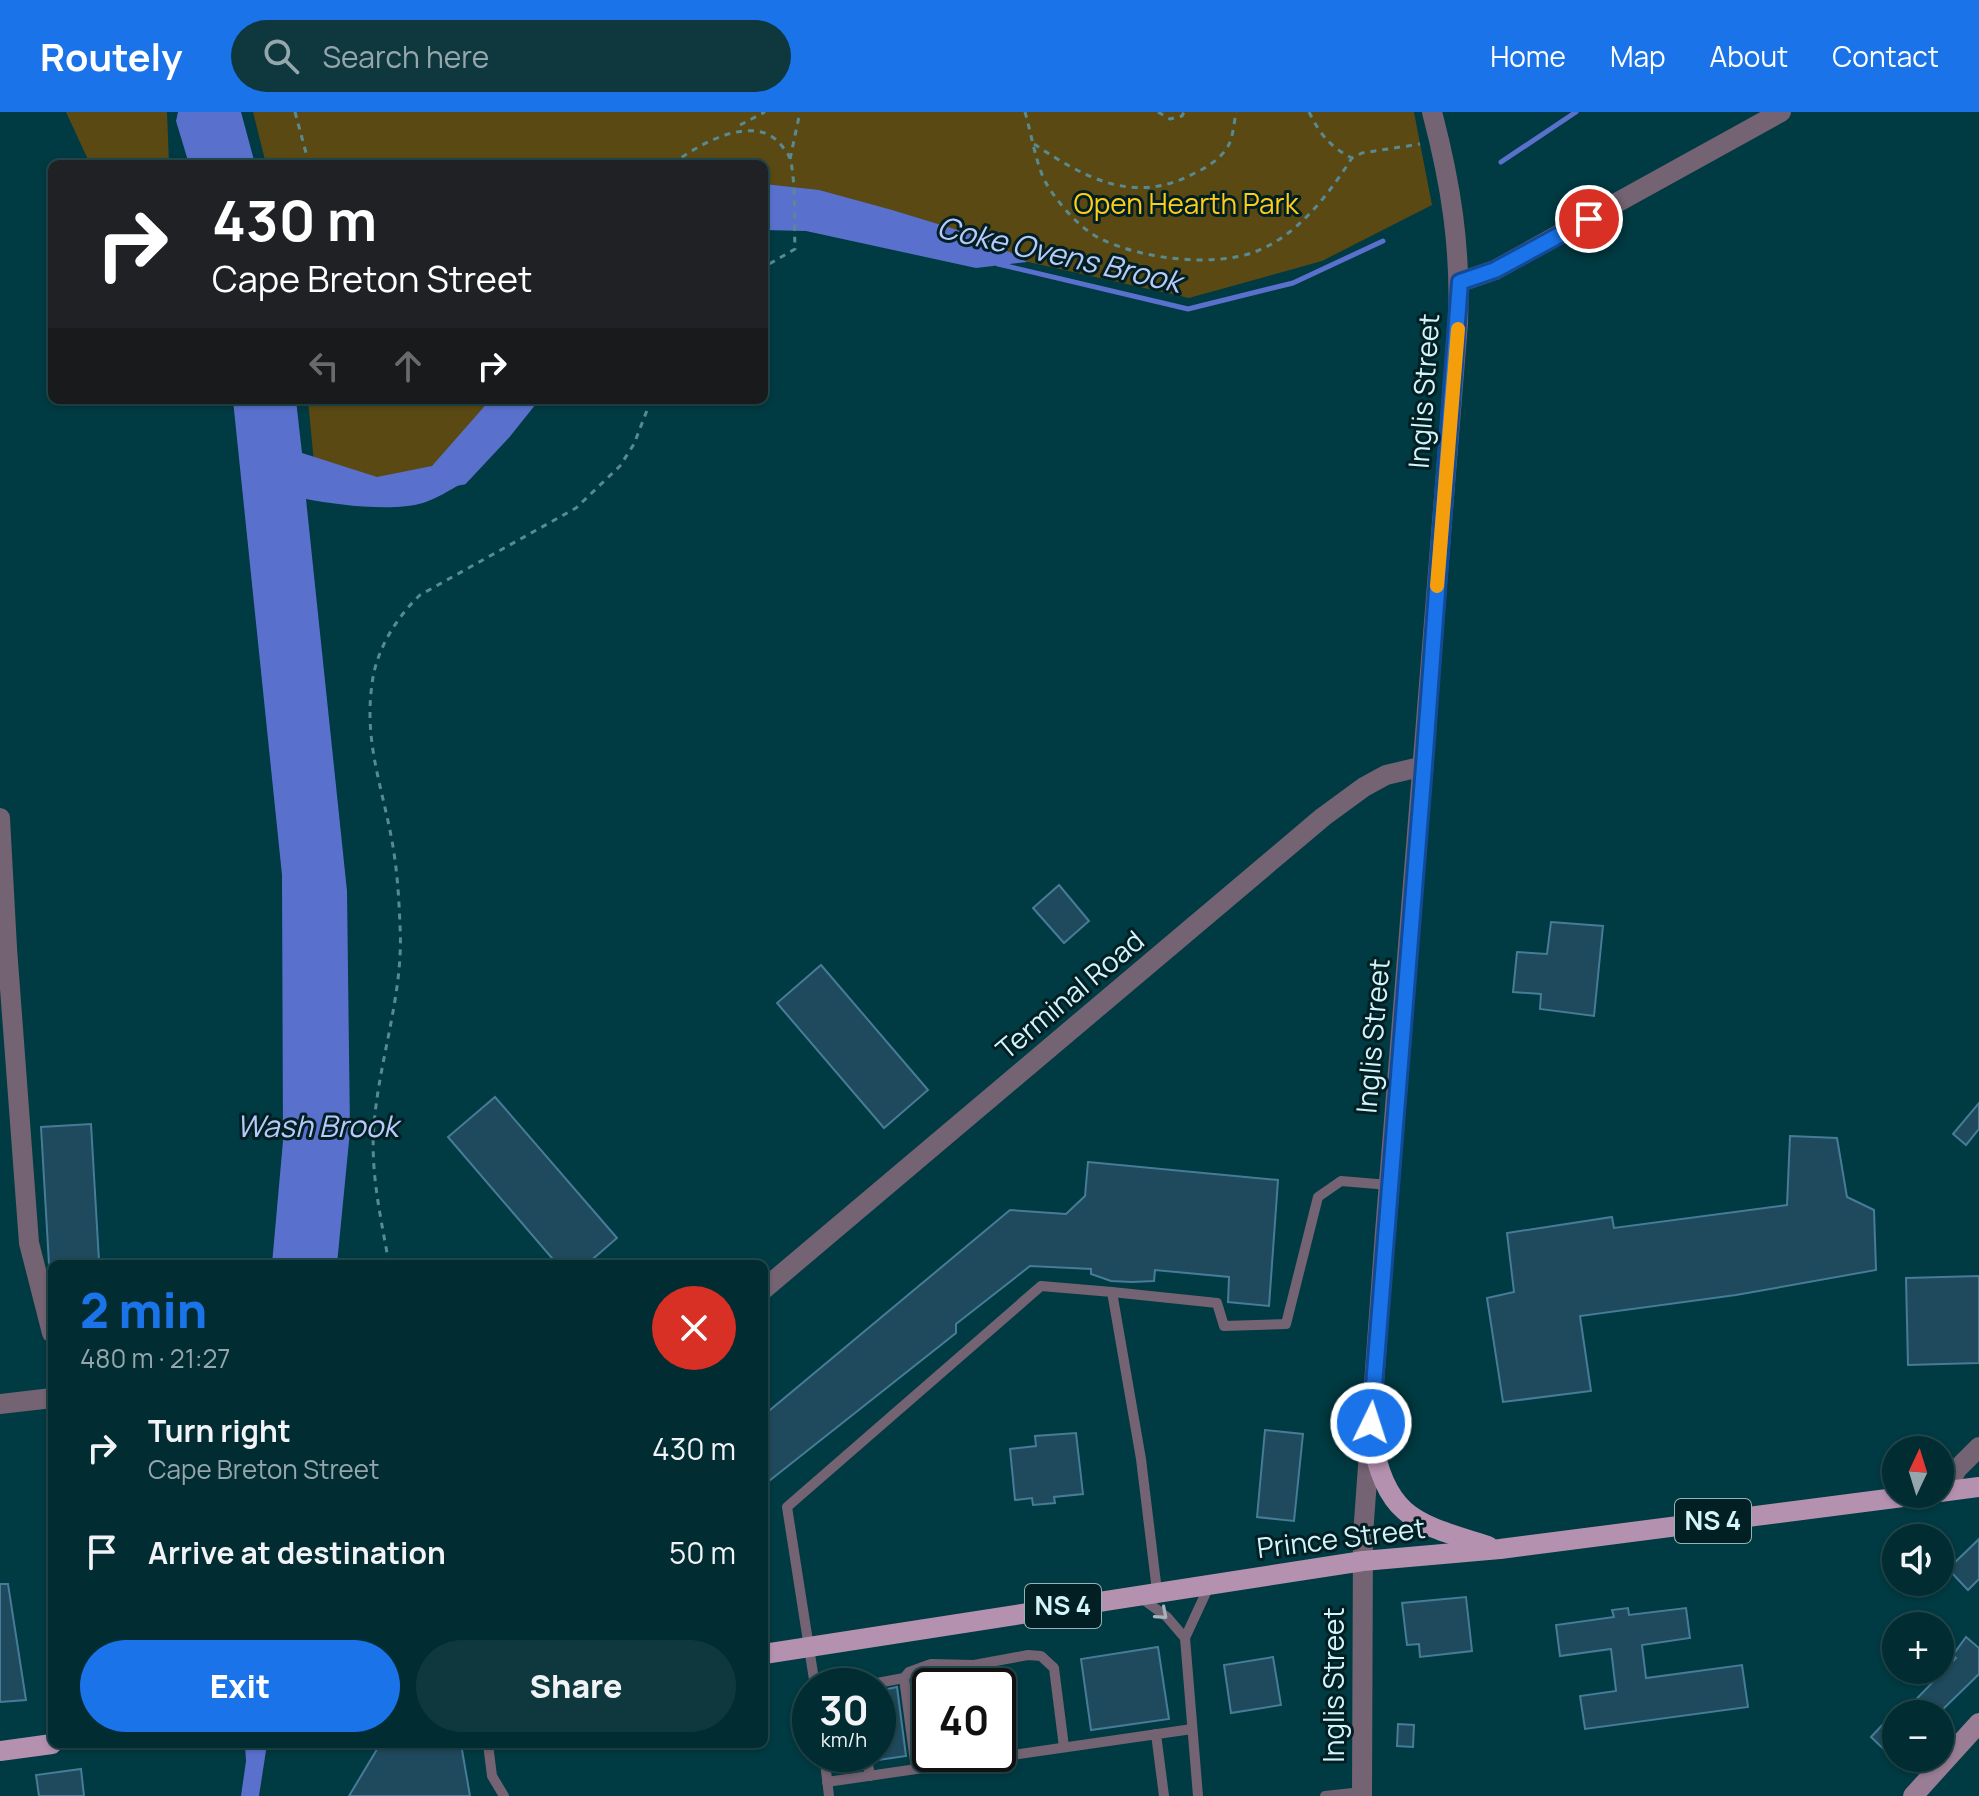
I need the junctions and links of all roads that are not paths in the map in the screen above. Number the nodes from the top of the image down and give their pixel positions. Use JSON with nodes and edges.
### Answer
{"nodes":[{"id":1,"x":1432,"y":112,"type":"edge"},
{"id":2,"x":1781,"y":112,"type":"edge"},
{"id":3,"x":1460,"y":282,"type":"junction"},
{"id":4,"x":1424,"y":766,"type":"junction"},
{"id":5,"x":0,"y":818,"type":"edge"},
{"id":6,"x":3,"y":949,"type":"edge"},
{"id":7,"x":1389,"y":1185,"type":"junction"},
{"id":8,"x":768,"y":1286,"type":"edge"},
{"id":9,"x":1112,"y":1292,"type":"junction"},
{"id":10,"x":48,"y":1317,"type":"edge"},
{"id":11,"x":48,"y":1398,"type":"edge"},
{"id":12,"x":0,"y":1404,"type":"edge"},
{"id":13,"x":1370,"y":1432,"type":"junction"},
{"id":14,"x":1979,"y":1447,"type":"edge"},
{"id":15,"x":1954,"y":1472,"type":"edge"},
{"id":16,"x":1979,"y":1487,"type":"edge"},
{"id":17,"x":1954,"y":1490,"type":"edge"},
{"id":18,"x":1882,"y":1499,"type":"edge"},
{"id":19,"x":1500,"y":1549,"type":"junction"},
{"id":20,"x":1363,"y":1561,"type":"junction"},
{"id":21,"x":1211,"y":1583,"type":"junction"},
{"id":22,"x":1157,"y":1591,"type":"junction"},
{"id":23,"x":1136,"y":1594,"type":"junction"},
{"id":24,"x":1185,"y":1638,"type":"junction"},
{"id":25,"x":809,"y":1647,"type":"junction"},
{"id":26,"x":768,"y":1653,"type":"edge"},
{"id":27,"x":812,"y":1668,"type":"edge"},
{"id":28,"x":904,"y":1678,"type":"junction"},
{"id":29,"x":896,"y":1679,"type":"edge"},
{"id":30,"x":1979,"y":1723,"type":"edge"},
{"id":31,"x":1192,"y":1729,"type":"junction"},
{"id":32,"x":1156,"y":1734,"type":"junction"},
{"id":33,"x":912,"y":1739,"type":"edge"},
{"id":34,"x":48,"y":1745,"type":"edge"},
{"id":35,"x":1064,"y":1747,"type":"junction"},
{"id":36,"x":488,"y":1748,"type":"edge"},
{"id":37,"x":0,"y":1751,"type":"edge"},
{"id":38,"x":1016,"y":1754,"type":"edge"},
{"id":39,"x":912,"y":1770,"type":"edge"},
{"id":40,"x":826,"y":1772,"type":"edge"},
{"id":41,"x":869,"y":1772,"type":"edge"},
{"id":42,"x":870,"y":1776,"type":"junction"},
{"id":43,"x":827,"y":1782,"type":"junction"},
{"id":44,"x":1362,"y":1794,"type":"edge"},
{"id":45,"x":504,"y":1796,"type":"edge"},
{"id":46,"x":829,"y":1796,"type":"edge"},
{"id":47,"x":1164,"y":1796,"type":"edge"},
{"id":48,"x":1198,"y":1796,"type":"edge"},
{"id":49,"x":1325,"y":1796,"type":"edge"},
{"id":50,"x":1913,"y":1796,"type":"edge"}],
"edges":[{"from":1,"to":3,"type":"street","name":"Inglis Street"},
{"from":2,"to":3,"type":"street"},
{"from":3,"to":4,"type":"street","name":"Inglis Street"},
{"from":4,"to":7,"type":"street","name":"Inglis Street"},
{"from":4,"to":8,"type":"street","name":"Terminal Road"},
{"from":5,"to":6,"type":"street"},
{"from":6,"to":10,"type":"street"},
{"from":7,"to":9,"type":"lane"},
{"from":7,"to":13,"type":"street","name":"Inglis Street"},
{"from":9,"to":22,"type":"lane"},
{"from":9,"to":25,"type":"lane"},
{"from":11,"to":12,"type":"street"},
{"from":13,"to":19,"type":"main road"},
{"from":13,"to":20,"type":"street","name":"Inglis Street"},
{"from":14,"to":15,"type":"street"},
{"from":16,"to":17,"type":"main road","name":"Prince Street","number":"NS 4"},
{"from":18,"to":19,"type":"main road","name":"Prince Street","number":"NS 4"},
{"from":19,"to":20,"type":"main road","name":"Prince Street","number":"NS 4"},
{"from":20,"to":21,"type":"main road","name":"Prince Street","number":"NS 4"},
{"from":20,"to":44,"type":"street","name":"Inglis Street"},
{"from":21,"to":22,"type":"main road","name":"Prince Street","number":"NS 4"},
{"from":21,"to":24,"type":"lane"},
{"from":22,"to":23,"type":"main road","name":"Prince Street","number":"NS 4"},
{"from":23,"to":24,"type":"lane","one_way":true},
{"from":23,"to":25,"type":"main road","name":"Prince Street","number":"NS 4"},
{"from":24,"to":31,"type":"lane"},
{"from":25,"to":26,"type":"main road","name":"Prince Street","number":"NS 4"},
{"from":25,"to":27,"type":"lane"},
{"from":28,"to":29,"type":"lane"},
{"from":28,"to":33,"type":"lane"},
{"from":28,"to":35,"type":"lane"},
{"from":30,"to":50,"type":"main road"},
{"from":31,"to":32,"type":"lane"},
{"from":31,"to":48,"type":"lane"},
{"from":32,"to":35,"type":"lane"},
{"from":32,"to":47,"type":"lane"},
{"from":34,"to":37,"type":"main road"},
{"from":35,"to":38,"type":"lane"},
{"from":36,"to":45,"type":"lane"},
{"from":39,"to":42,"type":"lane"},
{"from":40,"to":43,"type":"lane"},
{"from":41,"to":42,"type":"lane"},
{"from":42,"to":43,"type":"lane"},
{"from":43,"to":46,"type":"lane"},
{"from":44,"to":49,"type":"lane"}]}
